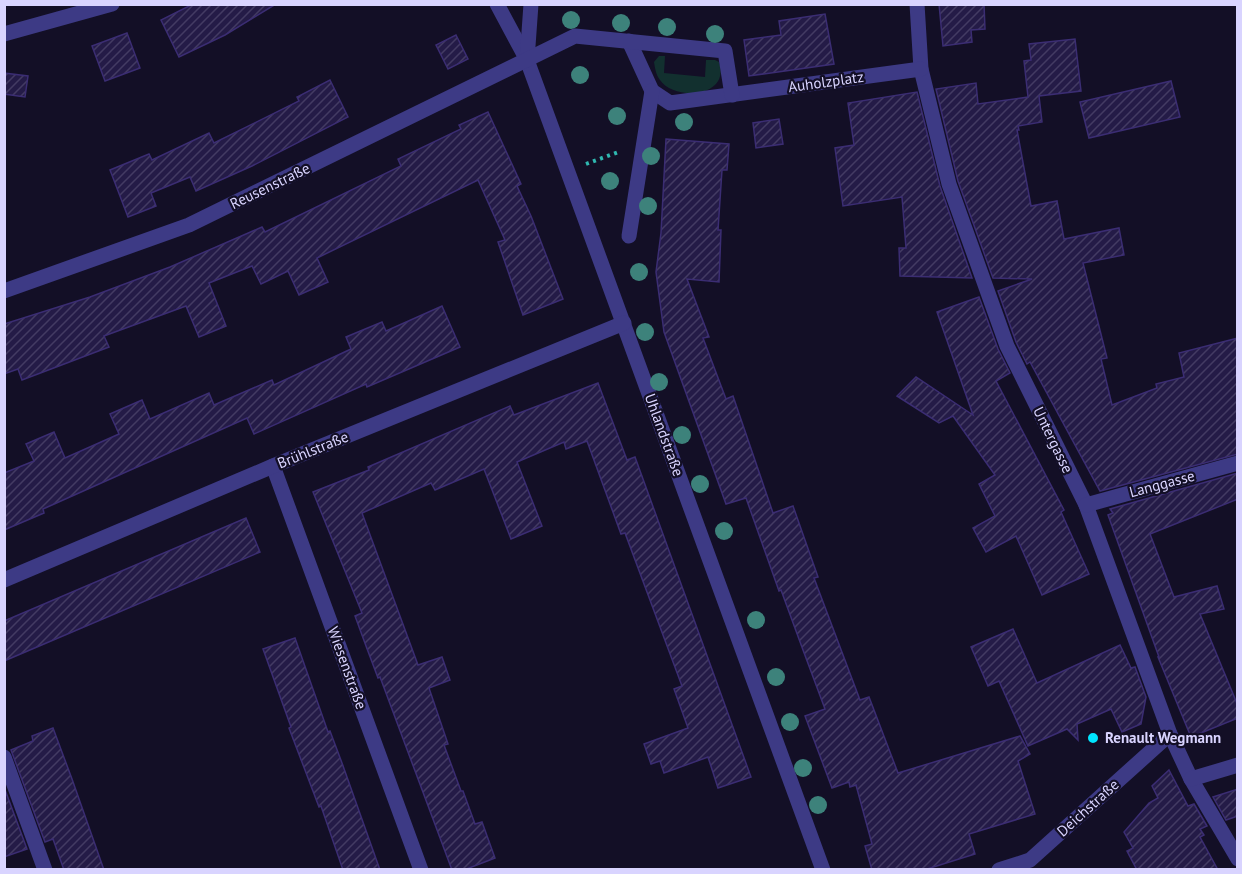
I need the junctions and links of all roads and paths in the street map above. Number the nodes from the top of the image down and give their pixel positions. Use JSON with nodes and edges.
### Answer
{"nodes":[{"id":1,"x":112,"y":4,"type":"edge"},
{"id":2,"x":497,"y":4,"type":"edge"},
{"id":3,"x":531,"y":4,"type":"edge"},
{"id":4,"x":917,"y":4,"type":"edge"},
{"id":5,"x":4,"y":34,"type":"edge"},
{"id":6,"x":629,"y":41,"type":"junction"},
{"id":7,"x":527,"y":60,"type":"junction"},
{"id":8,"x":921,"y":69,"type":"junction"},
{"id":9,"x":652,"y":91,"type":"junction"},
{"id":10,"x":732,"y":95,"type":"junction"},
{"id":11,"x":644,"y":143,"type":"junction"},
{"id":12,"x":567,"y":171,"type":"junction"},
{"id":13,"x":630,"y":236,"type":"dead end"},
{"id":14,"x":4,"y":291,"type":"edge"},
{"id":15,"x":624,"y":323,"type":"junction"},
{"id":16,"x":1238,"y":463,"type":"edge"},
{"id":17,"x":273,"y":466,"type":"junction"},
{"id":18,"x":1086,"y":505,"type":"junction"},
{"id":19,"x":4,"y":580,"type":"edge"},
{"id":20,"x":1170,"y":734,"type":"junction"},
{"id":21,"x":4,"y":757,"type":"edge"},
{"id":22,"x":1238,"y":765,"type":"edge"},
{"id":23,"x":1191,"y":779,"type":"junction"},
{"id":24,"x":1238,"y":859,"type":"edge"},
{"id":25,"x":45,"y":870,"type":"edge"},
{"id":26,"x":421,"y":870,"type":"edge"},
{"id":27,"x":823,"y":870,"type":"edge"},
{"id":28,"x":999,"y":870,"type":"edge"}],
"edges":[{"from":1,"to":5,"type":"street"},
{"from":2,"to":7,"type":"street","name":"Uhlandstraße"},
{"from":3,"to":7,"type":"street"},
{"from":4,"to":8,"type":"street","name":"Untergasse"},
{"from":6,"to":7,"type":"street"},
{"from":6,"to":9,"type":"street"},
{"from":6,"to":10,"type":"street"},
{"from":7,"to":12,"type":"street","name":"Uhlandstraße"},
{"from":7,"to":14,"type":"street","name":"Reusenstraße"},
{"from":8,"to":10,"type":"street","name":"Auholzplatz"},
{"from":8,"to":18,"type":"street","name":"Untergasse"},
{"from":9,"to":10,"type":"street","name":"Auholzplatz"},
{"from":9,"to":11,"type":"street"},
{"from":11,"to":12,"type":"path"},
{"from":11,"to":13,"type":"street"},
{"from":12,"to":15,"type":"street","name":"Uhlandstraße"},
{"from":15,"to":17,"type":"street","name":"Brühlstraße"},
{"from":15,"to":27,"type":"street","name":"Uhlandstraße"},
{"from":16,"to":18,"type":"street","name":"Langgasse"},
{"from":17,"to":19,"type":"street","name":"Brühlstraße"},
{"from":17,"to":26,"type":"street","name":"Wiesenstraße"},
{"from":18,"to":20,"type":"street","name":"Untergasse"},
{"from":20,"to":23,"type":"street","name":"Untergasse"},
{"from":20,"to":28,"type":"street","name":"Deichstraße"},
{"from":21,"to":25,"type":"street"},
{"from":22,"to":23,"type":"street"},
{"from":23,"to":24,"type":"street","name":"Untergasse"}]}
